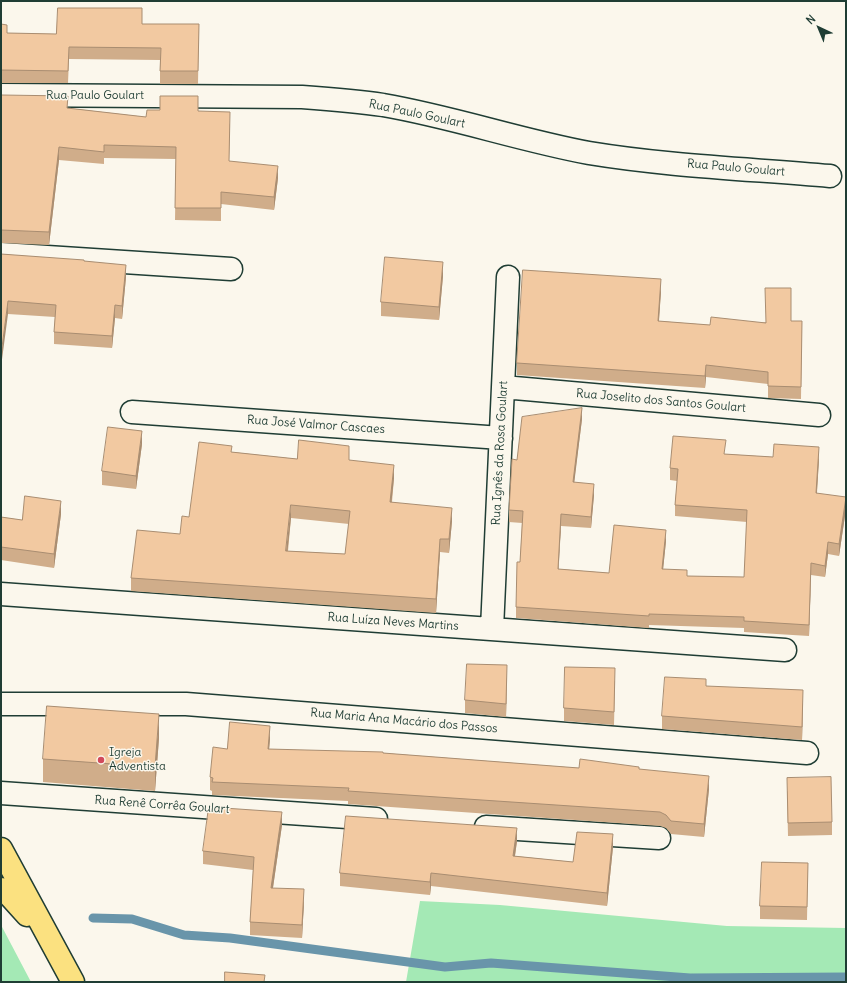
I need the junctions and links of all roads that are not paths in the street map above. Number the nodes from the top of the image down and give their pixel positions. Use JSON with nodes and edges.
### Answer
{"nodes":[{"id":1,"x":1,"y":95,"type":"edge"},
{"id":2,"x":830,"y":176,"type":"dead end"},
{"id":3,"x":1,"y":254,"type":"edge"},
{"id":4,"x":231,"y":269,"type":"dead end"},
{"id":5,"x":508,"y":277,"type":"dead end"},
{"id":6,"x":503,"y":387,"type":"junction"},
{"id":7,"x":132,"y":412,"type":"dead end"},
{"id":8,"x":819,"y":415,"type":"dead end"},
{"id":9,"x":501,"y":438,"type":"junction"},
{"id":10,"x":1,"y":594,"type":"edge"},
{"id":11,"x":492,"y":629,"type":"junction"},
{"id":12,"x":785,"y":650,"type":"dead end"},
{"id":13,"x":1,"y":704,"type":"edge"},
{"id":14,"x":807,"y":753,"type":"dead end"},
{"id":15,"x":1,"y":793,"type":"edge"},
{"id":16,"x":396,"y":821,"type":"edge"},
{"id":17,"x":468,"y":825,"type":"edge"},
{"id":18,"x":659,"y":838,"type":"dead end"},
{"id":19,"x":2,"y":854,"type":"edge"},
{"id":20,"x":1,"y":889,"type":"edge"},
{"id":21,"x":54,"y":948,"type":"junction"},
{"id":22,"x":73,"y":982,"type":"edge"}],
"edges":[{"from":1,"to":2,"type":"street","name":"Rua Paulo Goulart"},
{"from":3,"to":4,"type":"street"},
{"from":5,"to":6,"type":"street","name":"Rua Ignês da Rosa Goulart"},
{"from":6,"to":8,"type":"street","name":"Rua Joselito dos Santos Goulart"},
{"from":6,"to":9,"type":"street","name":"Rua Ignês da Rosa Goulart"},
{"from":7,"to":9,"type":"street","name":"Rua José Valmor Cascaes"},
{"from":9,"to":11,"type":"street","name":"Rua Ignês da Rosa Goulart"},
{"from":10,"to":11,"type":"street","name":"Rua Luíza Neves Martins"},
{"from":11,"to":12,"type":"street","name":"Rua Luíza Neves Martins"},
{"from":13,"to":14,"type":"street","name":"Rua Maria Ana Macário dos Passos"},
{"from":15,"to":16,"type":"street","name":"Rua Renê Corrêa Goulart"},
{"from":17,"to":18,"type":"street"},
{"from":19,"to":21,"type":"main road"},
{"from":20,"to":21,"type":"main road"},
{"from":21,"to":22,"type":"main road"}]}
